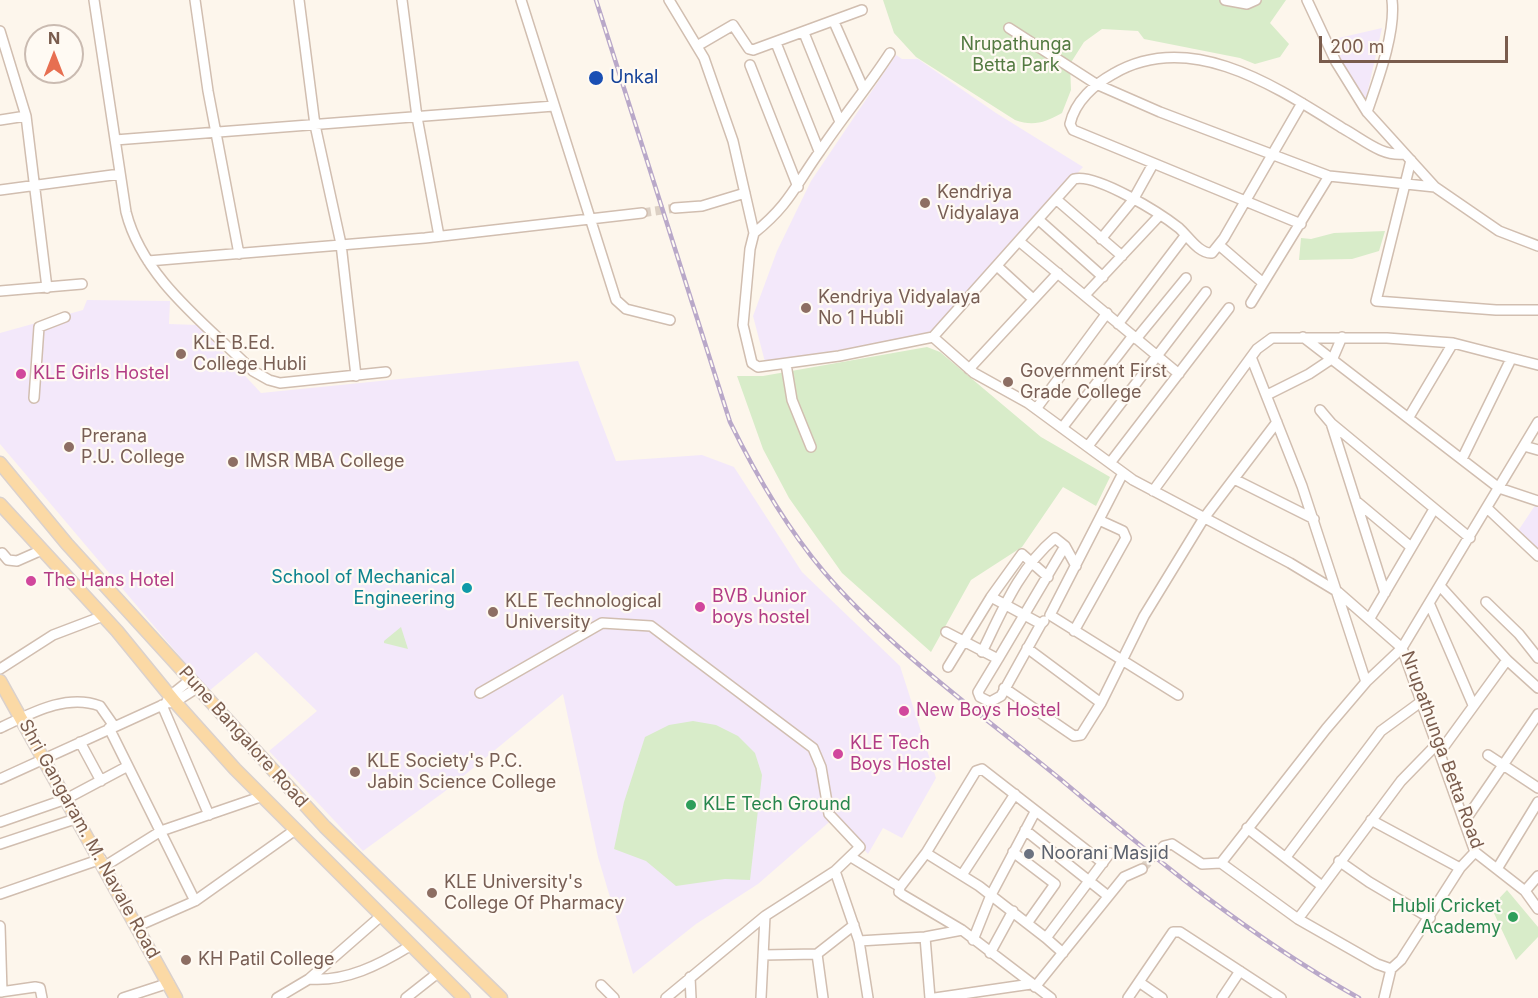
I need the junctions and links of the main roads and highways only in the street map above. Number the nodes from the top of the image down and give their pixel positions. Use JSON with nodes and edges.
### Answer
{"nodes":[{"id":1,"x":0,"y":463,"type":"edge"},
{"id":2,"x":0,"y":504,"type":"edge"},
{"id":3,"x":0,"y":681,"type":"edge"},
{"id":4,"x":176,"y":998,"type":"edge"},
{"id":5,"x":464,"y":998,"type":"edge"},
{"id":6,"x":501,"y":998,"type":"edge"}],
"edges":[{"from":1,"to":6,"type":"main road","name":"Pune Bangalore Road"},
{"from":2,"to":5,"type":"main road","name":"Pune Bangalore Road"},
{"from":3,"to":4,"type":"main road","name":"Shri Gangaram. M. Navale Road"}]}
